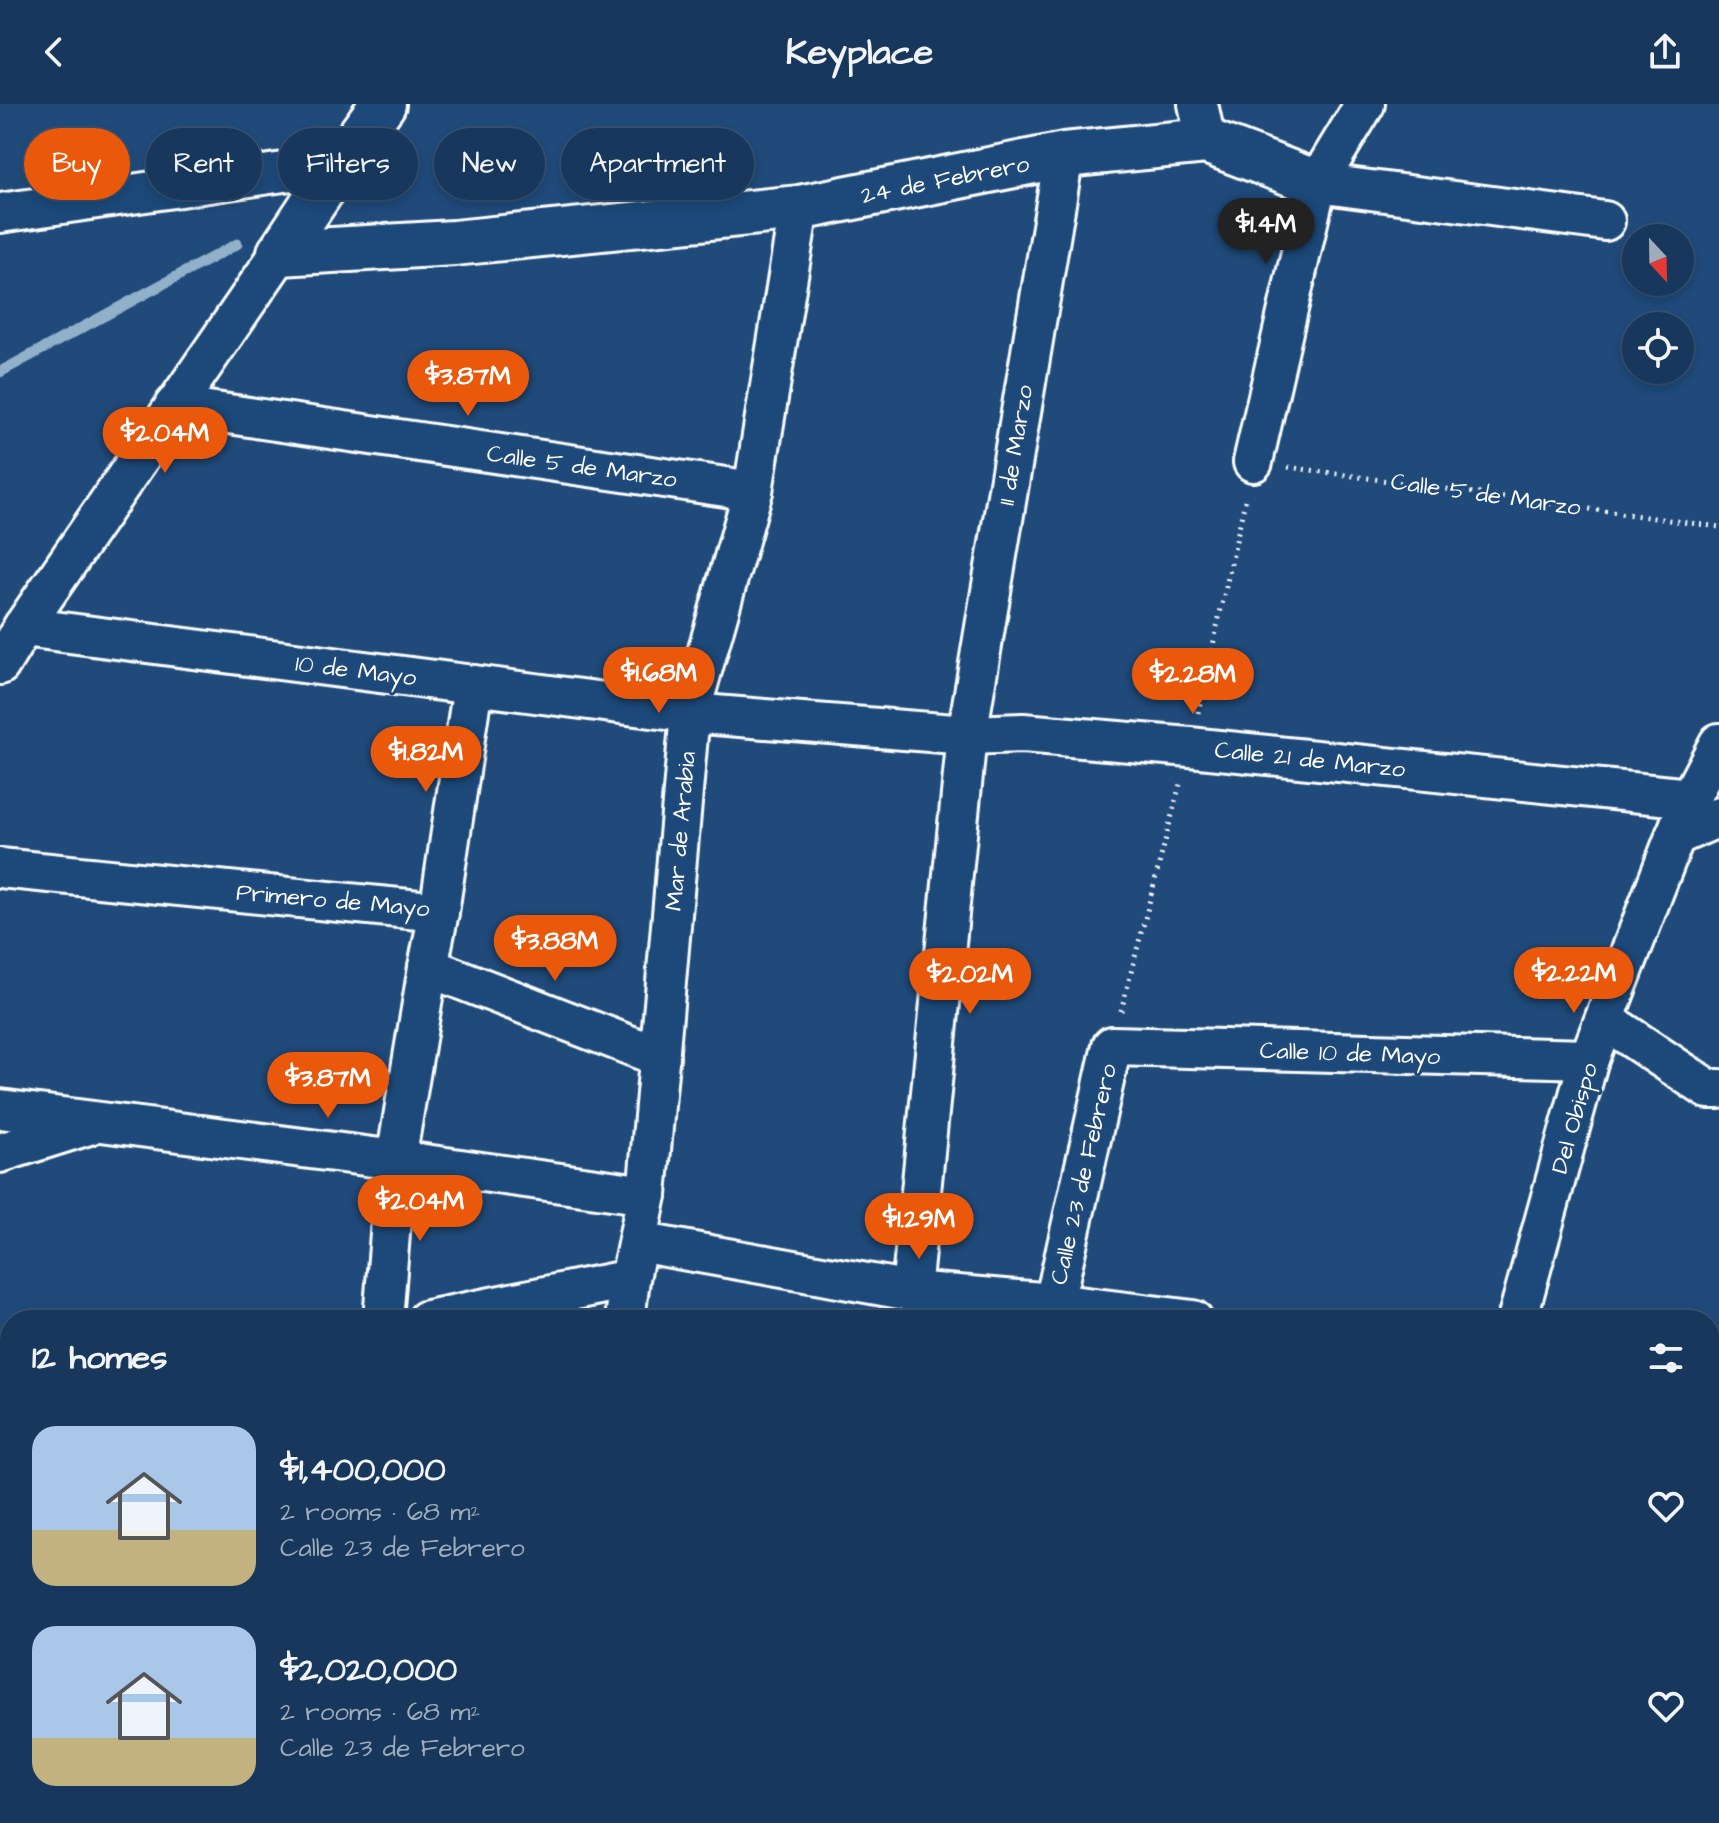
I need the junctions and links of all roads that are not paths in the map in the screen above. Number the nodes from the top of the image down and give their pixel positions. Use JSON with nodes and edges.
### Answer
{"nodes":[{"id":1,"x":383,"y":104,"type":"edge"},
{"id":2,"x":1365,"y":104,"type":"edge"},
{"id":3,"x":1202,"y":123,"type":"edge"},
{"id":4,"x":365,"y":128,"type":"edge"},
{"id":5,"x":1064,"y":155,"type":"junction"},
{"id":6,"x":278,"y":173,"type":"edge"},
{"id":7,"x":1317,"y":183,"type":"junction"},
{"id":8,"x":315,"y":200,"type":"edge"},
{"id":9,"x":799,"y":208,"type":"junction"},
{"id":10,"x":0,"y":213,"type":"edge"},
{"id":11,"x":1605,"y":221,"type":"dead end"},
{"id":12,"x":280,"y":253,"type":"junction"},
{"id":13,"x":174,"y":406,"type":"junction"},
{"id":14,"x":1253,"y":462,"type":"road end"},
{"id":15,"x":753,"y":491,"type":"junction"},
{"id":16,"x":23,"y":627,"type":"junction"},
{"id":17,"x":0,"y":665,"type":"edge"},
{"id":18,"x":473,"y":685,"type":"junction"},
{"id":19,"x":690,"y":713,"type":"junction"},
{"id":20,"x":967,"y":735,"type":"junction"},
{"id":21,"x":1719,"y":743,"type":"edge"},
{"id":22,"x":1704,"y":808,"type":"edge"},
{"id":23,"x":0,"y":868,"type":"edge"},
{"id":24,"x":439,"y":912,"type":"junction"},
{"id":25,"x":428,"y":967,"type":"junction"},
{"id":26,"x":1605,"y":1020,"type":"junction"},
{"id":27,"x":1112,"y":1046,"type":"joint"},
{"id":28,"x":660,"y":1057,"type":"junction"},
{"id":29,"x":1589,"y":1059,"type":"junction"},
{"id":30,"x":1719,"y":1089,"type":"edge"},
{"id":31,"x":0,"y":1109,"type":"edge"},
{"id":32,"x":99,"y":1122,"type":"junction"},
{"id":33,"x":0,"y":1153,"type":"edge"},
{"id":34,"x":396,"y":1160,"type":"junction"},
{"id":35,"x":647,"y":1195,"type":"junction"},
{"id":36,"x":638,"y":1242,"type":"junction"},
{"id":37,"x":630,"y":1279,"type":"junction"},
{"id":38,"x":911,"y":1291,"type":"junction"},
{"id":39,"x":1054,"y":1303,"type":"junction"},
{"id":40,"x":384,"y":1310,"type":"edge"},
{"id":41,"x":477,"y":1310,"type":"edge"},
{"id":42,"x":626,"y":1310,"type":"edge"},
{"id":43,"x":1111,"y":1310,"type":"edge"},
{"id":44,"x":1520,"y":1310,"type":"edge"}],
"edges":[{"from":1,"to":4,"type":"street"},
{"from":2,"to":7,"type":"street"},
{"from":3,"to":5,"type":"street","name":"24 de Febrero"},
{"from":3,"to":7,"type":"street","name":"24 de Febrero"},
{"from":5,"to":9,"type":"street","name":"24 de Febrero"},
{"from":5,"to":20,"type":"street","name":"11 de Marzo"},
{"from":6,"to":10,"type":"street"},
{"from":7,"to":11,"type":"street"},
{"from":7,"to":14,"type":"street"},
{"from":8,"to":12,"type":"street"},
{"from":9,"to":12,"type":"street","name":"24 de Febrero"},
{"from":9,"to":15,"type":"street","name":"Mar de Arabia"},
{"from":12,"to":13,"type":"street"},
{"from":13,"to":15,"type":"street","name":"Calle 5 de Marzo"},
{"from":13,"to":16,"type":"street"},
{"from":15,"to":19,"type":"street","name":"Mar de Arabia"},
{"from":16,"to":17,"type":"street"},
{"from":16,"to":18,"type":"street","name":"10 de Mayo"},
{"from":18,"to":19,"type":"street","name":"10 de Mayo"},
{"from":18,"to":24,"type":"street","name":"Primero de Mayo"},
{"from":19,"to":20,"type":"street","name":"Calle 21 de Marzo"},
{"from":19,"to":28,"type":"street","name":"Mar de Arabia"},
{"from":20,"to":22,"type":"street","name":"Calle 21 de Marzo"},
{"from":20,"to":38,"type":"street","name":"11 de Marzo"},
{"from":21,"to":22,"type":"street","name":"Del Obispo"},
{"from":22,"to":26,"type":"street","name":"Del Obispo"},
{"from":23,"to":24,"type":"street","name":"Primero de Mayo"},
{"from":24,"to":25,"type":"street"},
{"from":25,"to":28,"type":"street"},
{"from":25,"to":34,"type":"street"},
{"from":26,"to":29,"type":"street","name":"Del Obispo"},
{"from":26,"to":30,"type":"street"},
{"from":27,"to":29,"type":"street","name":"Calle 10 de Mayo"},
{"from":27,"to":39,"type":"street","name":"Calle 23 de Febrero"},
{"from":28,"to":35,"type":"street","name":"Mar de Arabia"},
{"from":29,"to":44,"type":"street","name":"Del Obispo"},
{"from":31,"to":32,"type":"street"},
{"from":32,"to":33,"type":"street"},
{"from":32,"to":34,"type":"street"},
{"from":34,"to":35,"type":"street"},
{"from":34,"to":40,"type":"street"},
{"from":35,"to":36,"type":"street","name":"Mar de Arabia"},
{"from":36,"to":37,"type":"street","name":"Mar de Arabia"},
{"from":36,"to":38,"type":"street"},
{"from":37,"to":41,"type":"street"},
{"from":37,"to":42,"type":"street","name":"Mar de Arabia"},
{"from":38,"to":39,"type":"street"},
{"from":39,"to":43,"type":"street"}]}
